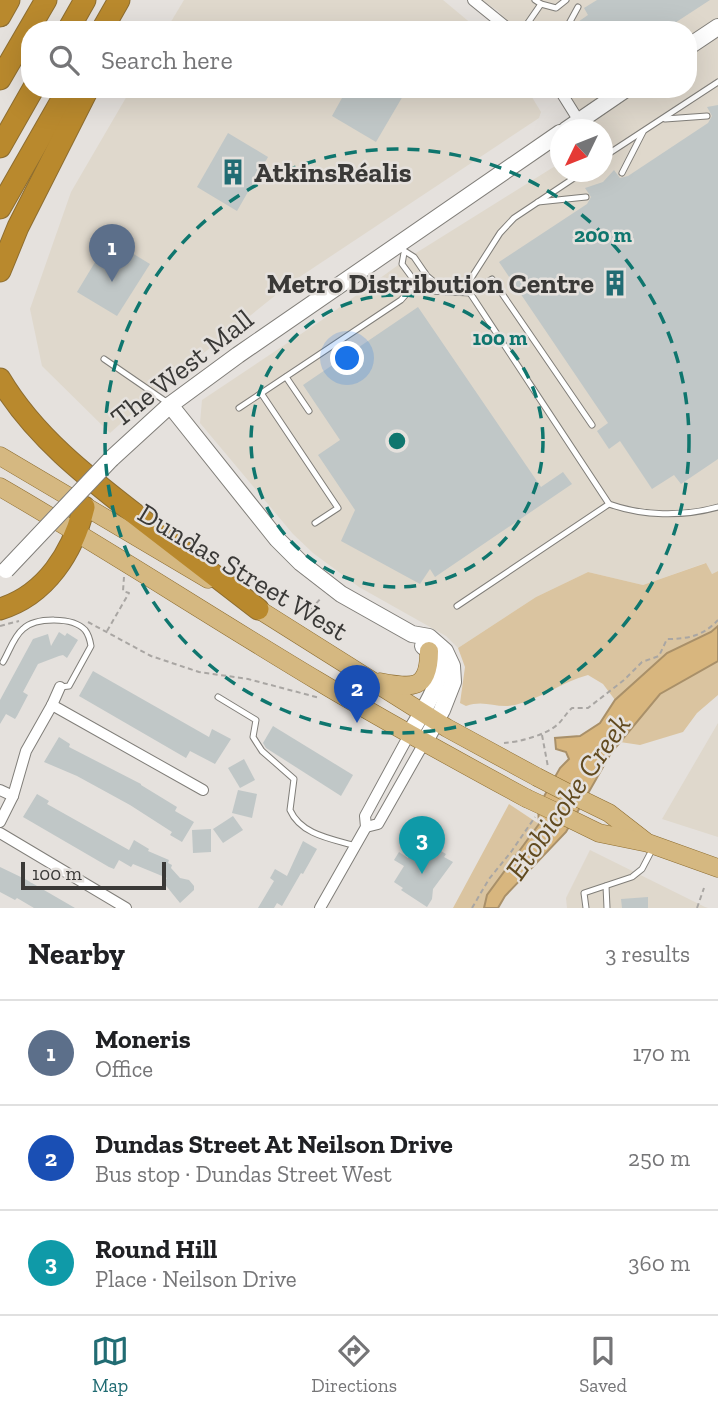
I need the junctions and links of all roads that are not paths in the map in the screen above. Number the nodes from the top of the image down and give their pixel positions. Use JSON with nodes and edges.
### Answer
{"nodes":[{"id":1,"x":9,"y":0,"type":"edge"},
{"id":2,"x":46,"y":0,"type":"edge"},
{"id":3,"x":85,"y":0,"type":"edge"},
{"id":4,"x":119,"y":0,"type":"edge"},
{"id":5,"x":128,"y":0,"type":"edge"},
{"id":6,"x":473,"y":0,"type":"edge"},
{"id":7,"x":535,"y":0,"type":"edge"},
{"id":8,"x":566,"y":0,"type":"edge"},
{"id":9,"x":541,"y":4,"type":"junction"},
{"id":10,"x":578,"y":7,"type":"dead end"},
{"id":11,"x":0,"y":16,"type":"edge"},
{"id":12,"x":34,"y":21,"type":"edge"},
{"id":13,"x":73,"y":21,"type":"edge"},
{"id":14,"x":107,"y":21,"type":"edge"},
{"id":15,"x":121,"y":21,"type":"edge"},
{"id":16,"x":499,"y":21,"type":"edge"},
{"id":17,"x":529,"y":21,"type":"edge"},
{"id":18,"x":571,"y":21,"type":"edge"},
{"id":19,"x":718,"y":27,"type":"edge"},
{"id":20,"x":697,"y":41,"type":"edge"},
{"id":21,"x":21,"y":43,"type":"edge"},
{"id":22,"x":0,"y":79,"type":"edge"},
{"id":23,"x":718,"y":82,"type":"edge"},
{"id":24,"x":697,"y":96,"type":"edge"},
{"id":25,"x":28,"y":98,"type":"edge"},
{"id":26,"x":63,"y":98,"type":"edge"},
{"id":27,"x":83,"y":98,"type":"edge"},
{"id":28,"x":562,"y":98,"type":"edge"},
{"id":29,"x":607,"y":98,"type":"edge"},
{"id":30,"x":694,"y":98,"type":"edge"},
{"id":31,"x":707,"y":116,"type":"dead end"},
{"id":32,"x":571,"y":119,"type":"edge"},
{"id":33,"x":581,"y":119,"type":"edge"},
{"id":34,"x":663,"y":119,"type":"junction"},
{"id":35,"x":643,"y":131,"type":"junction"},
{"id":36,"x":550,"y":141,"type":"edge"},
{"id":37,"x":0,"y":147,"type":"edge"},
{"id":38,"x":613,"y":151,"type":"edge"},
{"id":39,"x":622,"y":173,"type":"dead end"},
{"id":40,"x":568,"y":182,"type":"edge"},
{"id":41,"x":586,"y":197,"type":"dead end"},
{"id":42,"x":535,"y":203,"type":"junction"},
{"id":43,"x":0,"y":208,"type":"edge"},
{"id":44,"x":401,"y":248,"type":"junction"},
{"id":45,"x":0,"y":271,"type":"edge"},
{"id":46,"x":425,"y":273,"type":"junction"},
{"id":47,"x":416,"y":283,"type":"junction"},
{"id":48,"x":447,"y":293,"type":"junction"},
{"id":49,"x":470,"y":293,"type":"junction"},
{"id":50,"x":104,"y":359,"type":"dead end"},
{"id":51,"x":286,"y":377,"type":"junction"},
{"id":52,"x":0,"y":379,"type":"edge"},
{"id":53,"x":261,"y":393,"type":"junction"},
{"id":54,"x":170,"y":405,"type":"junction"},
{"id":55,"x":239,"y":408,"type":"dead end"},
{"id":56,"x":309,"y":411,"type":"dead end"},
{"id":57,"x":592,"y":425,"type":"dead end"},
{"id":58,"x":0,"y":456,"type":"edge"},
{"id":59,"x":0,"y":487,"type":"edge"},
{"id":60,"x":609,"y":504,"type":"junction"},
{"id":61,"x":83,"y":507,"type":"junction"},
{"id":62,"x":718,"y":507,"type":"edge"},
{"id":63,"x":315,"y":523,"type":"dead end"},
{"id":64,"x":77,"y":532,"type":"junction"},
{"id":65,"x":0,"y":578,"type":"edge"},
{"id":66,"x":457,"y":606,"type":"dead end"},
{"id":67,"x":0,"y":609,"type":"edge"},
{"id":68,"x":258,"y":609,"type":"junction"},
{"id":69,"x":412,"y":634,"type":"junction"},
{"id":70,"x":429,"y":651,"type":"junction"},
{"id":71,"x":3,"y":662,"type":"dead end"},
{"id":72,"x":373,"y":681,"type":"junction"},
{"id":73,"x":60,"y":687,"type":"joint"},
{"id":74,"x":218,"y":697,"type":"dead end"},
{"id":75,"x":52,"y":705,"type":"junction"},
{"id":76,"x":429,"y":717,"type":"junction"},
{"id":77,"x":416,"y":739,"type":"junction"},
{"id":78,"x":0,"y":790,"type":"edge"},
{"id":79,"x":203,"y":790,"type":"dead end"},
{"id":80,"x":13,"y":796,"type":"junction"},
{"id":81,"x":0,"y":822,"type":"edge"},
{"id":82,"x":366,"y":827,"type":"junction"},
{"id":83,"x":0,"y":833,"type":"edge"},
{"id":84,"x":652,"y":844,"type":"junction"},
{"id":85,"x":356,"y":846,"type":"junction"},
{"id":86,"x":718,"y":868,"type":"edge"},
{"id":87,"x":606,"y":887,"type":"junction"},
{"id":88,"x":126,"y":908,"type":"edge"},
{"id":89,"x":320,"y":908,"type":"edge"},
{"id":90,"x":586,"y":908,"type":"edge"},
{"id":91,"x":607,"y":908,"type":"edge"}],
"edges":[{"from":1,"to":11,"type":"highway"},
{"from":2,"to":12,"type":"highway"},
{"from":3,"to":13,"type":"highway"},
{"from":4,"to":14,"type":"highway"},
{"from":5,"to":15,"type":"highway"},
{"from":6,"to":16,"type":"street"},
{"from":7,"to":9,"type":"lane"},
{"from":8,"to":9,"type":"lane"},
{"from":9,"to":17,"type":"lane"},
{"from":10,"to":18,"type":"lane"},
{"from":19,"to":20,"type":"main road"},
{"from":21,"to":22,"type":"highway"},
{"from":23,"to":24,"type":"lane"},
{"from":25,"to":37,"type":"highway"},
{"from":26,"to":43,"type":"highway"},
{"from":27,"to":45,"type":"highway"},
{"from":28,"to":32,"type":"street"},
{"from":29,"to":33,"type":"main road"},
{"from":30,"to":34,"type":"lane"},
{"from":31,"to":34,"type":"lane"},
{"from":34,"to":35,"type":"lane"},
{"from":35,"to":38,"type":"lane"},
{"from":35,"to":39,"type":"lane"},
{"from":36,"to":44,"type":"main road","name":"The West Mall"},
{"from":40,"to":42,"type":"lane"},
{"from":41,"to":42,"type":"lane"},
{"from":42,"to":49,"type":"lane"},
{"from":44,"to":46,"type":"lane"},
{"from":44,"to":47,"type":"lane"},
{"from":44,"to":54,"type":"main road","name":"The West Mall"},
{"from":46,"to":47,"type":"lane"},
{"from":46,"to":48,"type":"lane"},
{"from":47,"to":48,"type":"lane"},
{"from":47,"to":51,"type":"lane"},
{"from":48,"to":49,"type":"lane"},
{"from":49,"to":57,"type":"lane"},
{"from":49,"to":60,"type":"lane"},
{"from":50,"to":54,"type":"lane"},
{"from":51,"to":53,"type":"lane"},
{"from":51,"to":56,"type":"lane"},
{"from":52,"to":68,"type":"highway"},
{"from":53,"to":55,"type":"lane"},
{"from":53,"to":63,"type":"lane"},
{"from":54,"to":65,"type":"main road","name":"The West Mall","bridge":true},
{"from":54,"to":69,"type":"main road"},
{"from":58,"to":61,"type":"main road","name":"Dundas Street West"},
{"from":59,"to":64,"type":"main road","name":"Dundas Street West"},
{"from":60,"to":62,"type":"lane"},
{"from":60,"to":66,"type":"lane"},
{"from":61,"to":64,"type":"highway"},
{"from":61,"to":68,"type":"main road","name":"Dundas Street West"},
{"from":64,"to":67,"type":"highway"},
{"from":64,"to":77,"type":"main road","name":"Dundas Street West"},
{"from":68,"to":72,"type":"main road","name":"Dundas Street West"},
{"from":69,"to":70,"type":"main road"},
{"from":69,"to":76,"type":"main road"},
{"from":70,"to":72,"type":"main road"},
{"from":70,"to":76,"type":"main road"},
{"from":71,"to":73,"type":"lane"},
{"from":72,"to":76,"type":"main road","name":"Dundas Street West"},
{"from":73,"to":75,"type":"street"},
{"from":74,"to":85,"type":"lane"},
{"from":75,"to":79,"type":"street"},
{"from":75,"to":80,"type":"street"},
{"from":76,"to":77,"type":"main road"},
{"from":76,"to":84,"type":"main road","name":"Dundas Street West","bridge":true},
{"from":77,"to":82,"type":"street"},
{"from":77,"to":82,"type":"street"},
{"from":77,"to":84,"type":"main road","name":"Dundas Street West"},
{"from":78,"to":80,"type":"street"},
{"from":80,"to":81,"type":"street"},
{"from":82,"to":85,"type":"street"},
{"from":83,"to":88,"type":"street"},
{"from":84,"to":86,"type":"main road"},
{"from":84,"to":87,"type":"lane"},
{"from":85,"to":89,"type":"street"},
{"from":87,"to":90,"type":"lane"},
{"from":87,"to":91,"type":"lane"}]}
